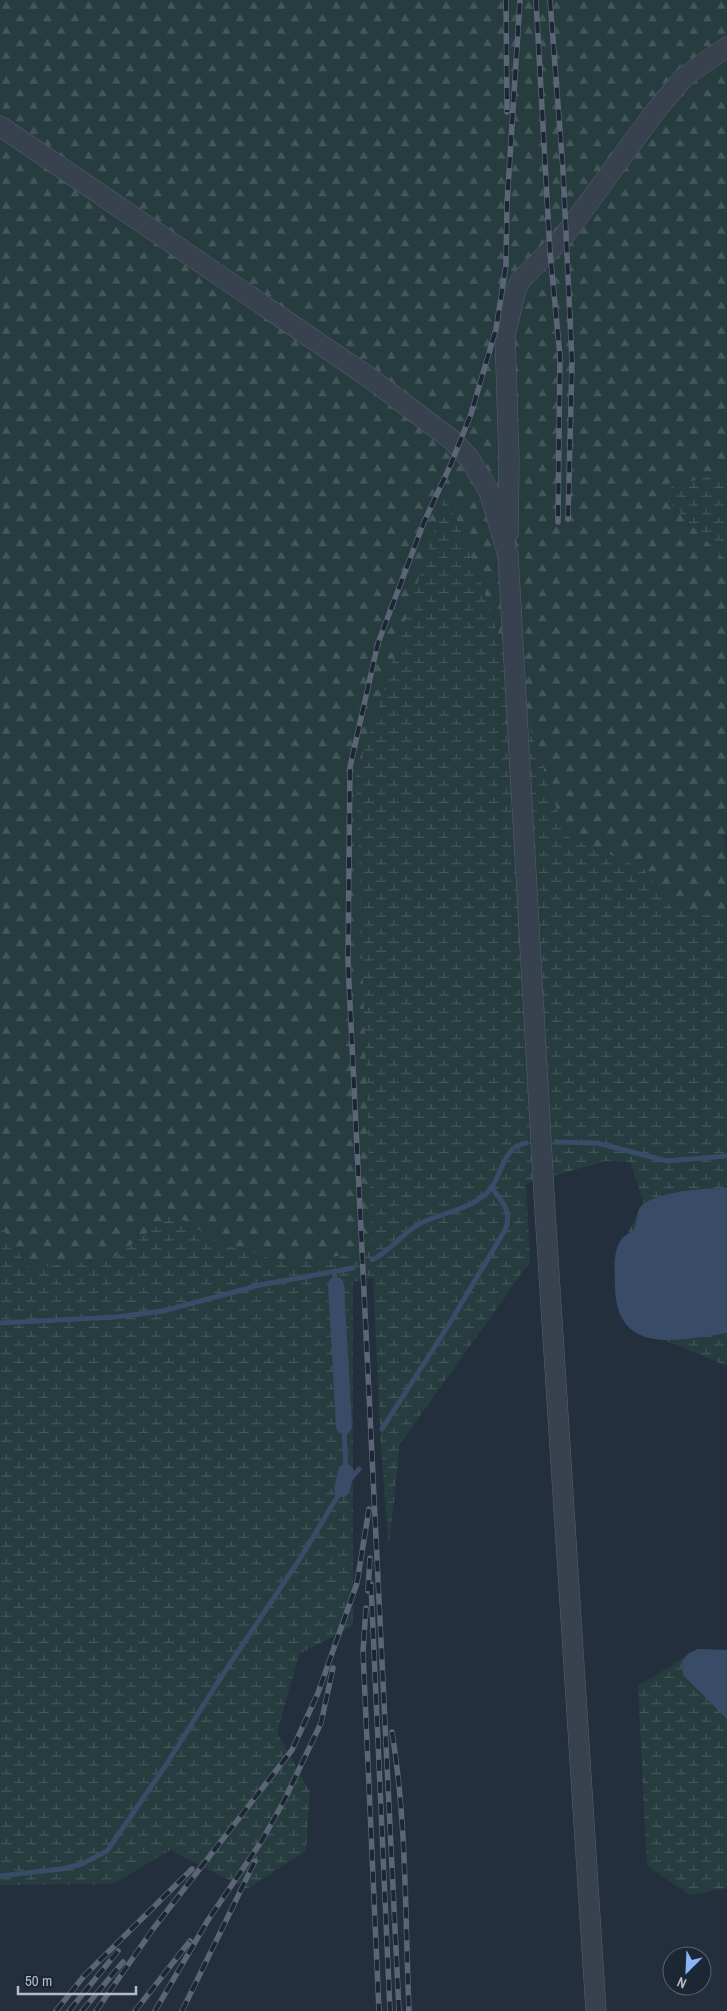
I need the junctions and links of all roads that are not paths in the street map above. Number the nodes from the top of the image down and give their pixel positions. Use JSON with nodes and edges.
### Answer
{"nodes":[{"id":1,"x":727,"y":47,"type":"edge"},
{"id":2,"x":0,"y":126,"type":"edge"},
{"id":3,"x":508,"y":555,"type":"junction"},
{"id":4,"x":596,"y":2011,"type":"edge"}],
"edges":[{"from":1,"to":3,"type":"lane"},
{"from":2,"to":3,"type":"lane"},
{"from":3,"to":4,"type":"lane"}]}
